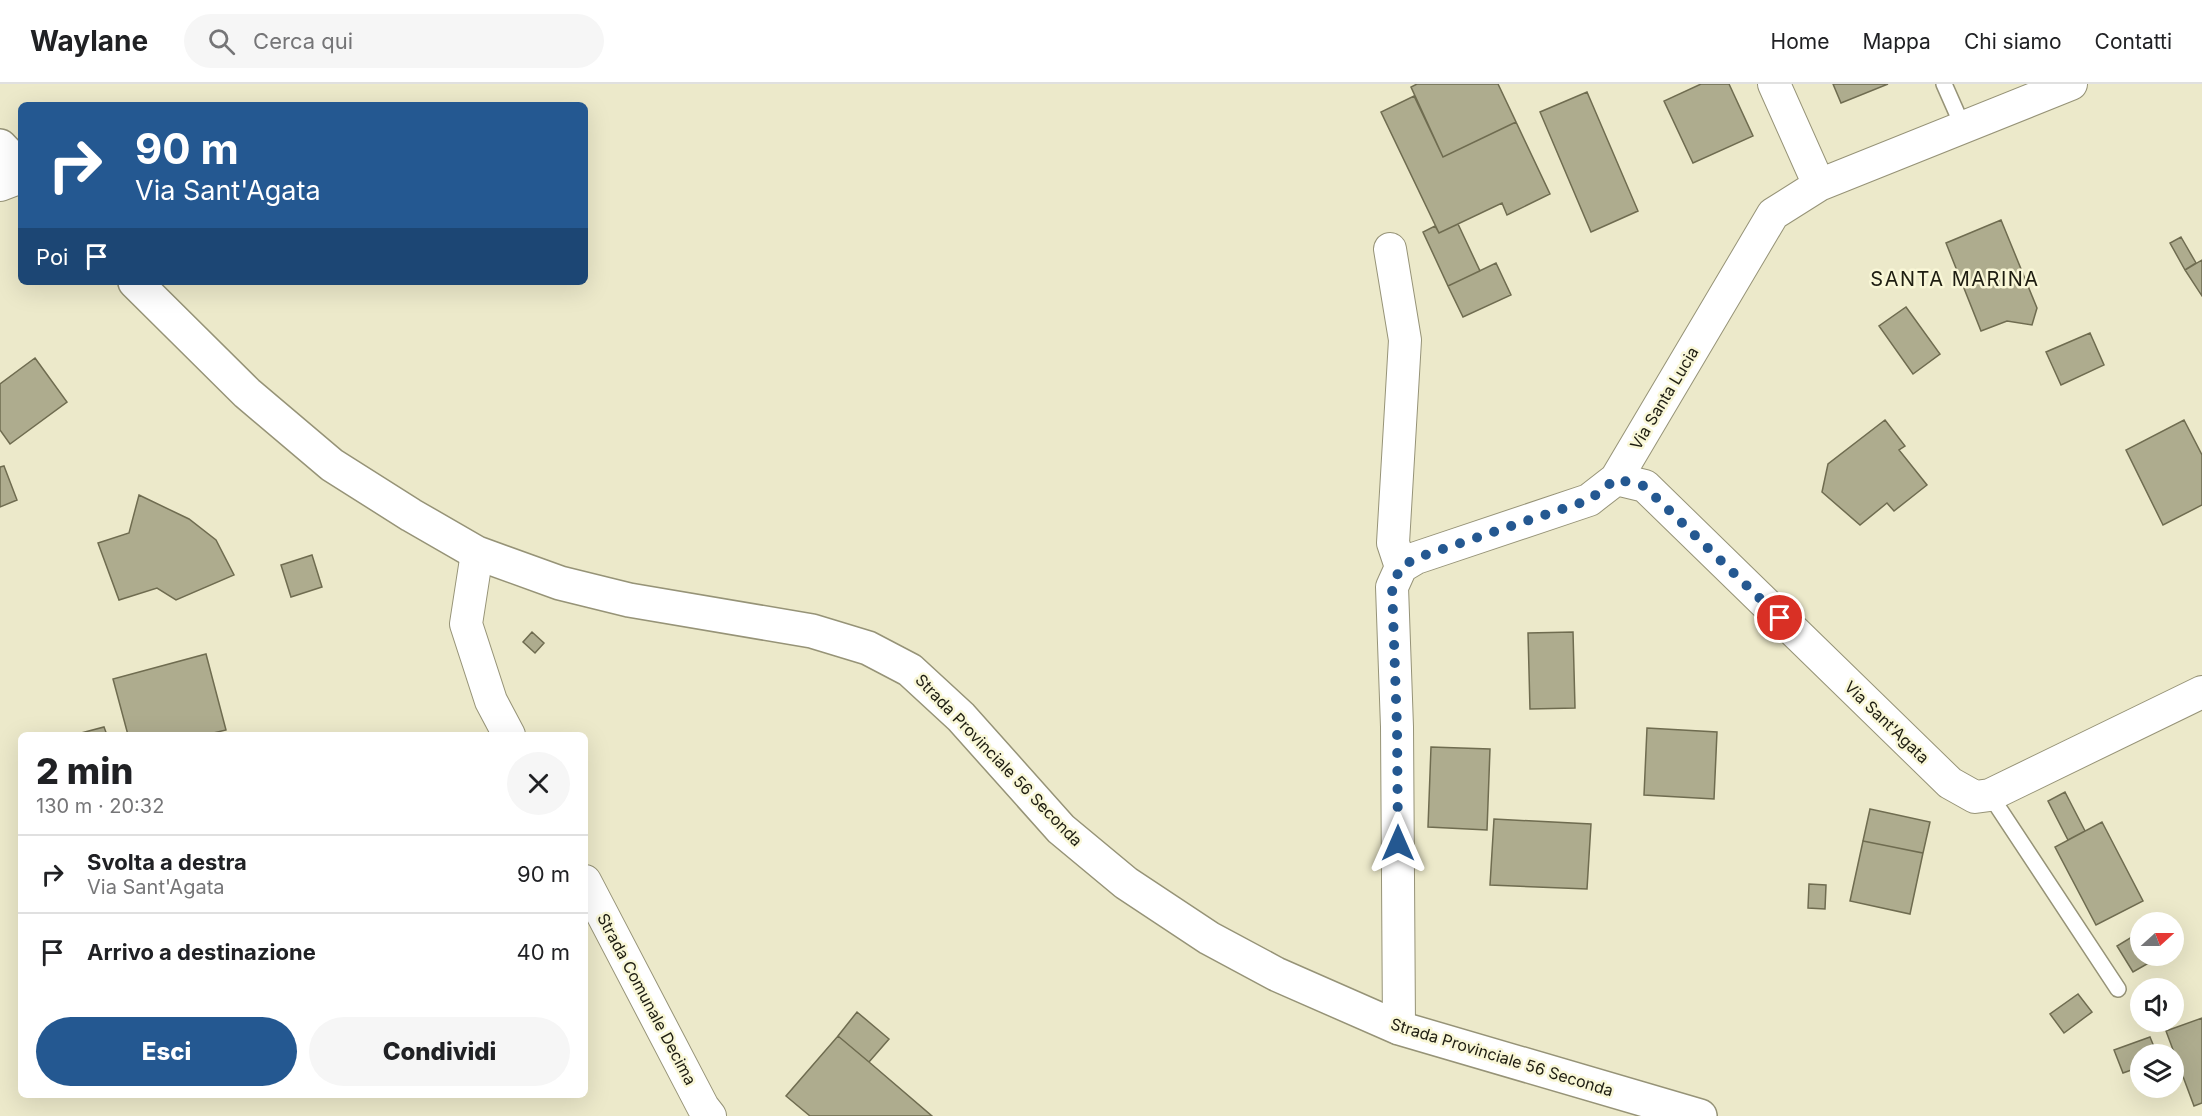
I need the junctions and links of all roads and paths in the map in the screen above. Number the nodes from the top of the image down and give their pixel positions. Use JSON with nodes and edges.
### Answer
{"nodes":[{"id":1,"x":1774,"y":84,"type":"edge"},
{"id":2,"x":1944,"y":84,"type":"edge"},
{"id":3,"x":2071,"y":84,"type":"edge"},
{"id":4,"x":1964,"y":127,"type":"junction"},
{"id":5,"x":0,"y":146,"type":"edge"},
{"id":6,"x":18,"y":165,"type":"edge"},
{"id":7,"x":18,"y":178,"type":"edge"},
{"id":8,"x":0,"y":185,"type":"edge"},
{"id":9,"x":1819,"y":185,"type":"junction"},
{"id":10,"x":1390,"y":249,"type":"dead end"},
{"id":11,"x":138,"y":285,"type":"edge"},
{"id":12,"x":1616,"y":479,"type":"junction"},
{"id":13,"x":477,"y":553,"type":"junction"},
{"id":14,"x":1401,"y":567,"type":"junction"},
{"id":15,"x":2202,"y":692,"type":"edge"},
{"id":16,"x":507,"y":732,"type":"edge"},
{"id":17,"x":1990,"y":795,"type":"junction"},
{"id":18,"x":588,"y":887,"type":"edge"},
{"id":19,"x":2118,"y":989,"type":"dead end"},
{"id":20,"x":1399,"y":1028,"type":"junction"},
{"id":21,"x":699,"y":1113,"type":"edge"},
{"id":22,"x":1700,"y":1116,"type":"edge"}],
"edges":[{"from":1,"to":9,"type":"street"},
{"from":2,"to":4,"type":"lane"},
{"from":3,"to":4,"type":"street","name":"Via Santa Lucia"},
{"from":4,"to":9,"type":"street","name":"Via Santa Lucia"},
{"from":5,"to":6,"type":"street"},
{"from":7,"to":8,"type":"street"},
{"from":9,"to":12,"type":"street","name":"Via Santa Lucia"},
{"from":10,"to":14,"type":"street"},
{"from":11,"to":13,"type":"street","name":"Strada Provinciale 56 Seconda"},
{"from":12,"to":14,"type":"street","name":"Via Santa Lucia"},
{"from":12,"to":17,"type":"street","name":"Via Sant'Agata"},
{"from":13,"to":16,"type":"street"},
{"from":13,"to":20,"type":"street","name":"Strada Provinciale 56 Seconda"},
{"from":14,"to":20,"type":"street"},
{"from":15,"to":17,"type":"street"},
{"from":17,"to":19,"type":"lane"},
{"from":18,"to":21,"type":"street","name":"Strada Comunale Decima"},
{"from":20,"to":22,"type":"street","name":"Strada Provinciale 56 Seconda"}]}
